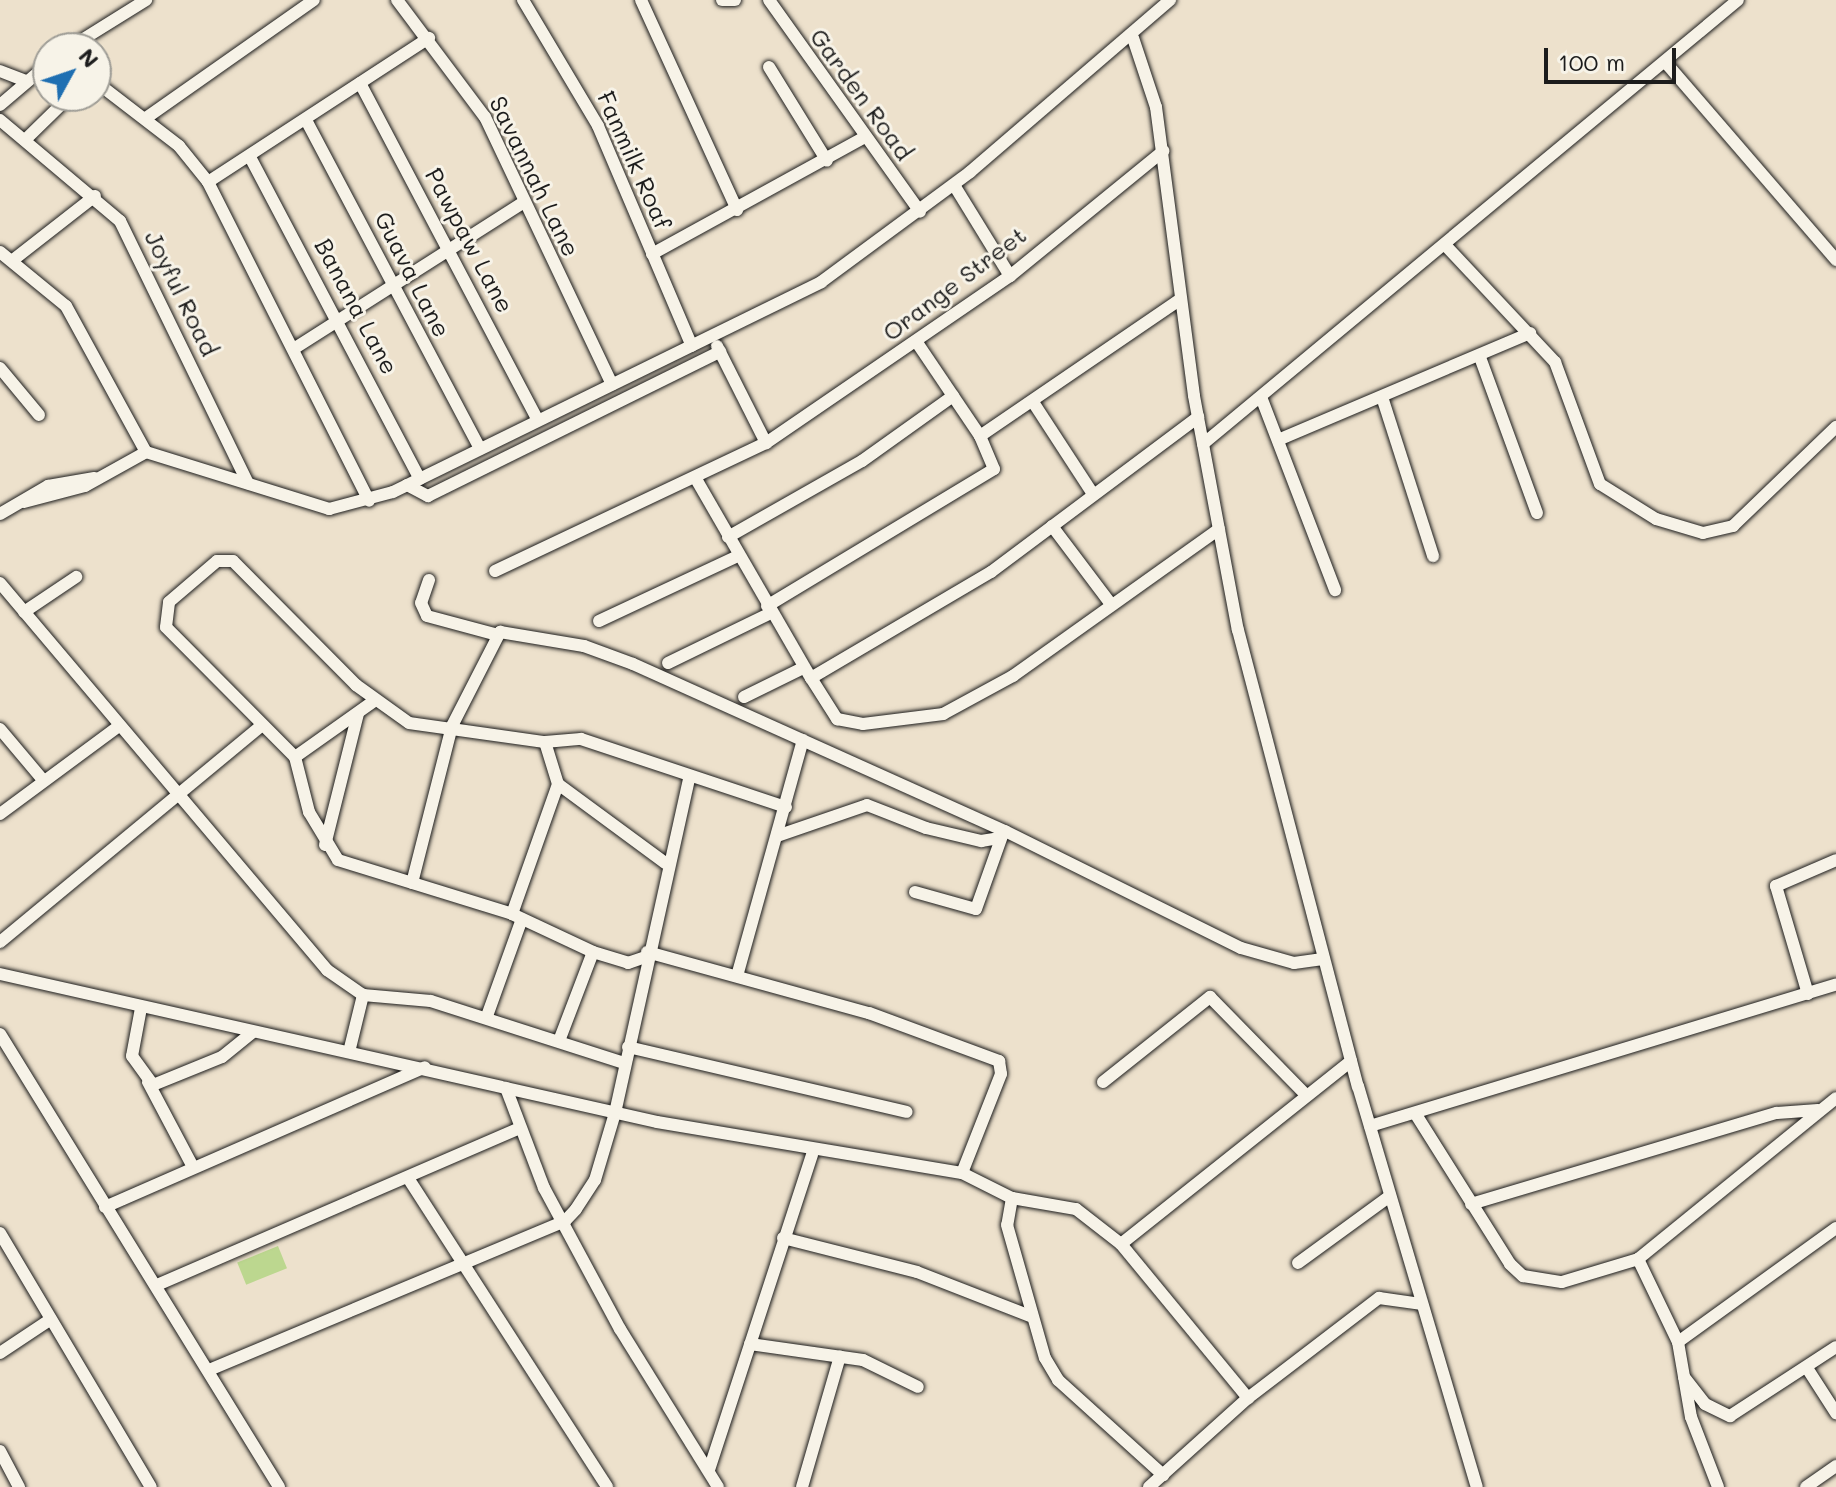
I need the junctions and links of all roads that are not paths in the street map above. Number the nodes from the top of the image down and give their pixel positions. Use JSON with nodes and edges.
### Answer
{"nodes":[{"id":1,"x":146,"y":0,"type":"edge"},
{"id":2,"x":314,"y":0,"type":"edge"},
{"id":3,"x":397,"y":0,"type":"edge"},
{"id":4,"x":523,"y":0,"type":"edge"},
{"id":5,"x":641,"y":0,"type":"edge"},
{"id":6,"x":722,"y":0,"type":"edge"},
{"id":7,"x":735,"y":0,"type":"edge"},
{"id":8,"x":769,"y":0,"type":"edge"},
{"id":9,"x":1170,"y":0,"type":"edge"},
{"id":10,"x":1738,"y":0,"type":"edge"},
{"id":11,"x":95,"y":32,"type":"edge"},
{"id":12,"x":429,"y":38,"type":"junction"},
{"id":13,"x":1133,"y":38,"type":"junction"},
{"id":14,"x":1667,"y":64,"type":"junction"},
{"id":15,"x":769,"y":67,"type":"dead end"},
{"id":16,"x":0,"y":71,"type":"edge"},
{"id":17,"x":32,"y":76,"type":"edge"},
{"id":18,"x":26,"y":81,"type":"junction"},
{"id":19,"x":360,"y":83,"type":"junction"},
{"id":20,"x":112,"y":94,"type":"edge"},
{"id":21,"x":0,"y":105,"type":"edge"},
{"id":22,"x":54,"y":112,"type":"edge"},
{"id":23,"x":146,"y":118,"type":"junction"},
{"id":24,"x":0,"y":120,"type":"edge"},
{"id":25,"x":306,"y":120,"type":"junction"},
{"id":26,"x":865,"y":137,"type":"junction"},
{"id":27,"x":25,"y":140,"type":"junction"},
{"id":28,"x":1163,"y":151,"type":"junction"},
{"id":29,"x":250,"y":157,"type":"junction"},
{"id":30,"x":827,"y":161,"type":"junction"},
{"id":31,"x":208,"y":182,"type":"junction"},
{"id":32,"x":954,"y":185,"type":"junction"},
{"id":33,"x":95,"y":196,"type":"junction"},
{"id":34,"x":523,"y":203,"type":"junction"},
{"id":35,"x":737,"y":210,"type":"junction"},
{"id":36,"x":920,"y":212,"type":"junction"},
{"id":37,"x":1447,"y":247,"type":"junction"},
{"id":38,"x":452,"y":249,"type":"junction"},
{"id":39,"x":0,"y":252,"type":"edge"},
{"id":40,"x":652,"y":254,"type":"junction"},
{"id":41,"x":13,"y":260,"type":"junction"},
{"id":42,"x":1836,"y":260,"type":"edge"},
{"id":43,"x":1010,"y":276,"type":"junction"},
{"id":44,"x":393,"y":286,"type":"junction"},
{"id":45,"x":1181,"y":299,"type":"junction"},
{"id":46,"x":339,"y":319,"type":"junction"},
{"id":47,"x":1530,"y":333,"type":"junction"},
{"id":48,"x":712,"y":338,"type":"junction"},
{"id":49,"x":916,"y":341,"type":"junction"},
{"id":50,"x":692,"y":346,"type":"junction"},
{"id":51,"x":295,"y":348,"type":"junction"},
{"id":52,"x":720,"y":352,"type":"junction"},
{"id":53,"x":1481,"y":360,"type":"junction"},
{"id":54,"x":0,"y":368,"type":"edge"},
{"id":55,"x":612,"y":384,"type":"junction"},
{"id":56,"x":953,"y":396,"type":"junction"},
{"id":57,"x":1261,"y":397,"type":"junction"},
{"id":58,"x":1383,"y":400,"type":"junction"},
{"id":59,"x":1033,"y":402,"type":"junction"},
{"id":60,"x":39,"y":415,"type":"dead end"},
{"id":61,"x":1198,"y":417,"type":"junction"},
{"id":62,"x":538,"y":420,"type":"junction"},
{"id":63,"x":1836,"y":427,"type":"edge"},
{"id":64,"x":980,"y":436,"type":"junction"},
{"id":65,"x":1278,"y":440,"type":"junction"},
{"id":66,"x":766,"y":443,"type":"junction"},
{"id":67,"x":1203,"y":444,"type":"junction"},
{"id":68,"x":480,"y":449,"type":"junction"},
{"id":69,"x":146,"y":452,"type":"junction"},
{"id":70,"x":420,"y":479,"type":"junction"},
{"id":71,"x":696,"y":479,"type":"junction"},
{"id":72,"x":248,"y":484,"type":"junction"},
{"id":73,"x":407,"y":485,"type":"junction"},
{"id":74,"x":1093,"y":494,"type":"junction"},
{"id":75,"x":369,"y":501,"type":"junction"},
{"id":76,"x":1537,"y":513,"type":"dead end"},
{"id":77,"x":0,"y":514,"type":"edge"},
{"id":78,"x":1052,"y":526,"type":"junction"},
{"id":79,"x":1219,"y":529,"type":"junction"},
{"id":80,"x":728,"y":537,"type":"junction"},
{"id":81,"x":738,"y":556,"type":"junction"},
{"id":82,"x":1433,"y":556,"type":"dead end"},
{"id":83,"x":495,"y":571,"type":"dead end"},
{"id":84,"x":76,"y":577,"type":"dead end"},
{"id":85,"x":429,"y":580,"type":"dead end"},
{"id":86,"x":0,"y":583,"type":"edge"},
{"id":87,"x":1335,"y":590,"type":"dead end"},
{"id":88,"x":1110,"y":603,"type":"junction"},
{"id":89,"x":769,"y":609,"type":"junction"},
{"id":90,"x":24,"y":612,"type":"junction"},
{"id":91,"x":599,"y":621,"type":"dead end"},
{"id":92,"x":494,"y":634,"type":"junction"},
{"id":93,"x":668,"y":663,"type":"dead end"},
{"id":94,"x":801,"y":669,"type":"junction"},
{"id":95,"x":811,"y":678,"type":"junction"},
{"id":96,"x":744,"y":697,"type":"dead end"},
{"id":97,"x":374,"y":701,"type":"junction"},
{"id":98,"x":358,"y":714,"type":"junction"},
{"id":99,"x":262,"y":725,"type":"junction"},
{"id":100,"x":119,"y":726,"type":"junction"},
{"id":101,"x":452,"y":726,"type":"junction"},
{"id":102,"x":0,"y":729,"type":"edge"},
{"id":103,"x":803,"y":740,"type":"junction"},
{"id":104,"x":545,"y":742,"type":"junction"},
{"id":105,"x":295,"y":757,"type":"junction"},
{"id":106,"x":690,"y":776,"type":"junction"},
{"id":107,"x":43,"y":780,"type":"junction"},
{"id":108,"x":558,"y":784,"type":"junction"},
{"id":109,"x":177,"y":793,"type":"junction"},
{"id":110,"x":786,"y":807,"type":"junction"},
{"id":111,"x":0,"y":814,"type":"edge"},
{"id":112,"x":1002,"y":835,"type":"junction"},
{"id":113,"x":777,"y":836,"type":"junction"},
{"id":114,"x":325,"y":845,"type":"junction"},
{"id":115,"x":1836,"y":860,"type":"edge"},
{"id":116,"x":665,"y":863,"type":"junction"},
{"id":117,"x":412,"y":883,"type":"junction"},
{"id":118,"x":915,"y":892,"type":"dead end"},
{"id":119,"x":517,"y":917,"type":"junction"},
{"id":120,"x":0,"y":942,"type":"edge"},
{"id":121,"x":593,"y":952,"type":"junction"},
{"id":122,"x":646,"y":954,"type":"junction"},
{"id":123,"x":1323,"y":959,"type":"junction"},
{"id":124,"x":0,"y":974,"type":"edge"},
{"id":125,"x":737,"y":976,"type":"junction"},
{"id":126,"x":1836,"y":984,"type":"edge"},
{"id":127,"x":1808,"y":994,"type":"junction"},
{"id":128,"x":363,"y":995,"type":"junction"},
{"id":129,"x":141,"y":1008,"type":"junction"},
{"id":130,"x":487,"y":1016,"type":"junction"},
{"id":131,"x":253,"y":1032,"type":"junction"},
{"id":132,"x":0,"y":1034,"type":"edge"},
{"id":133,"x":559,"y":1041,"type":"junction"},
{"id":134,"x":628,"y":1047,"type":"junction"},
{"id":135,"x":350,"y":1048,"type":"junction"},
{"id":136,"x":1351,"y":1061,"type":"junction"},
{"id":137,"x":621,"y":1062,"type":"junction"},
{"id":138,"x":425,"y":1067,"type":"junction"},
{"id":139,"x":148,"y":1082,"type":"junction"},
{"id":140,"x":1103,"y":1082,"type":"dead end"},
{"id":141,"x":506,"y":1088,"type":"junction"},
{"id":142,"x":1305,"y":1094,"type":"junction"},
{"id":143,"x":1830,"y":1105,"type":"edge"},
{"id":144,"x":907,"y":1112,"type":"dead end"},
{"id":145,"x":615,"y":1113,"type":"junction"},
{"id":146,"x":1415,"y":1113,"type":"junction"},
{"id":147,"x":1370,"y":1126,"type":"junction"},
{"id":148,"x":516,"y":1130,"type":"junction"},
{"id":149,"x":812,"y":1154,"type":"junction"},
{"id":150,"x":193,"y":1167,"type":"junction"},
{"id":151,"x":962,"y":1173,"type":"junction"},
{"id":152,"x":410,"y":1181,"type":"junction"},
{"id":153,"x":1390,"y":1196,"type":"junction"},
{"id":154,"x":1012,"y":1198,"type":"junction"},
{"id":155,"x":1471,"y":1204,"type":"junction"},
{"id":156,"x":105,"y":1207,"type":"junction"},
{"id":157,"x":565,"y":1221,"type":"junction"},
{"id":158,"x":0,"y":1233,"type":"edge"},
{"id":159,"x":1834,"y":1233,"type":"edge"},
{"id":160,"x":783,"y":1238,"type":"junction"},
{"id":161,"x":1121,"y":1244,"type":"junction"},
{"id":162,"x":1638,"y":1259,"type":"junction"},
{"id":163,"x":464,"y":1263,"type":"junction"},
{"id":164,"x":1298,"y":1263,"type":"dead end"},
{"id":165,"x":157,"y":1285,"type":"junction"},
{"id":166,"x":1421,"y":1304,"type":"junction"},
{"id":167,"x":1030,"y":1316,"type":"junction"},
{"id":168,"x":51,"y":1319,"type":"junction"},
{"id":169,"x":1678,"y":1342,"type":"junction"},
{"id":170,"x":750,"y":1344,"type":"junction"},
{"id":171,"x":1836,"y":1347,"type":"edge"},
{"id":172,"x":0,"y":1353,"type":"edge"},
{"id":173,"x":840,"y":1356,"type":"junction"},
{"id":174,"x":1807,"y":1368,"type":"junction"},
{"id":175,"x":209,"y":1370,"type":"junction"},
{"id":176,"x":1683,"y":1376,"type":"junction"},
{"id":177,"x":918,"y":1387,"type":"dead end"},
{"id":178,"x":1248,"y":1398,"type":"junction"},
{"id":179,"x":1836,"y":1413,"type":"edge"},
{"id":180,"x":0,"y":1451,"type":"edge"},
{"id":181,"x":1836,"y":1466,"type":"edge"},
{"id":182,"x":709,"y":1470,"type":"junction"},
{"id":183,"x":4,"y":1472,"type":"edge"},
{"id":184,"x":1163,"y":1475,"type":"junction"},
{"id":185,"x":19,"y":1487,"type":"edge"},
{"id":186,"x":151,"y":1487,"type":"edge"},
{"id":187,"x":279,"y":1487,"type":"edge"},
{"id":188,"x":607,"y":1487,"type":"edge"},
{"id":189,"x":718,"y":1487,"type":"edge"},
{"id":190,"x":802,"y":1487,"type":"edge"},
{"id":191,"x":1149,"y":1487,"type":"edge"},
{"id":192,"x":1477,"y":1487,"type":"edge"},
{"id":193,"x":1718,"y":1487,"type":"edge"},
{"id":194,"x":1806,"y":1487,"type":"edge"}],
"edges":[{"from":1,"to":11,"type":"street"},
{"from":2,"to":23,"type":"street"},
{"from":3,"to":12,"type":"street","name":"Savannah Lane"},
{"from":4,"to":40,"type":"street","name":"Fanmilk Roaf"},
{"from":5,"to":35,"type":"street"},
{"from":6,"to":7,"type":"street"},
{"from":8,"to":26,"type":"street","name":"Garden Road"},
{"from":9,"to":13,"type":"street"},
{"from":10,"to":14,"type":"street"},
{"from":12,"to":19,"type":"street"},
{"from":12,"to":34,"type":"street","name":"Savannah Lane"},
{"from":13,"to":28,"type":"street"},
{"from":13,"to":32,"type":"street"},
{"from":14,"to":37,"type":"street"},
{"from":14,"to":42,"type":"street"},
{"from":15,"to":30,"type":"street"},
{"from":16,"to":18,"type":"street"},
{"from":17,"to":18,"type":"street"},
{"from":18,"to":21,"type":"street"},
{"from":19,"to":25,"type":"street"},
{"from":19,"to":38,"type":"street","name":"Pawpaw Lane"},
{"from":20,"to":23,"type":"street"},
{"from":22,"to":27,"type":"street"},
{"from":23,"to":31,"type":"street"},
{"from":24,"to":27,"type":"street","name":"Joyful Road"},
{"from":25,"to":29,"type":"street"},
{"from":25,"to":44,"type":"street","name":"Guava Lane"},
{"from":26,"to":30,"type":"street"},
{"from":26,"to":36,"type":"street","name":"Garden Road"},
{"from":27,"to":33,"type":"street","name":"Joyful Road"},
{"from":28,"to":43,"type":"street","name":"Orange Street"},
{"from":28,"to":45,"type":"street"},
{"from":29,"to":31,"type":"street"},
{"from":29,"to":46,"type":"street","name":"Banana Lane"},
{"from":30,"to":35,"type":"street"},
{"from":31,"to":51,"type":"street"},
{"from":32,"to":36,"type":"street"},
{"from":32,"to":43,"type":"street"},
{"from":33,"to":41,"type":"street"},
{"from":33,"to":72,"type":"street","name":"Joyful Road"},
{"from":34,"to":38,"type":"street"},
{"from":34,"to":55,"type":"street","name":"Savannah Lane"},
{"from":35,"to":40,"type":"street"},
{"from":36,"to":48,"type":"street"},
{"from":37,"to":47,"type":"street"},
{"from":37,"to":57,"type":"street"},
{"from":38,"to":44,"type":"street"},
{"from":38,"to":62,"type":"street","name":"Pawpaw Lane"},
{"from":39,"to":41,"type":"street"},
{"from":40,"to":50,"type":"street","name":"Fanmilk Roaf"},
{"from":41,"to":69,"type":"street"},
{"from":43,"to":49,"type":"street","name":"Orange Street"},
{"from":44,"to":46,"type":"street"},
{"from":44,"to":68,"type":"street","name":"Guava Lane"},
{"from":45,"to":59,"type":"street"},
{"from":45,"to":61,"type":"street"},
{"from":46,"to":51,"type":"street"},
{"from":46,"to":70,"type":"street","name":"Banana Lane"},
{"from":47,"to":53,"type":"street"},
{"from":47,"to":63,"type":"street"},
{"from":48,"to":50,"type":"street"},
{"from":48,"to":52,"type":"street"},
{"from":49,"to":56,"type":"street"},
{"from":49,"to":66,"type":"street","name":"Orange Street"},
{"from":50,"to":55,"type":"street"},
{"from":51,"to":75,"type":"street"},
{"from":52,"to":66,"type":"street"},
{"from":52,"to":73,"type":"street"},
{"from":53,"to":58,"type":"street"},
{"from":53,"to":76,"type":"street"},
{"from":54,"to":60,"type":"street"},
{"from":55,"to":62,"type":"street"},
{"from":56,"to":64,"type":"street"},
{"from":56,"to":80,"type":"street"},
{"from":57,"to":65,"type":"street"},
{"from":57,"to":67,"type":"street"},
{"from":58,"to":65,"type":"street"},
{"from":58,"to":82,"type":"street"},
{"from":59,"to":64,"type":"street"},
{"from":59,"to":74,"type":"street"},
{"from":61,"to":67,"type":"street"},
{"from":61,"to":74,"type":"street"},
{"from":62,"to":68,"type":"street"},
{"from":64,"to":89,"type":"street"},
{"from":65,"to":87,"type":"street"},
{"from":66,"to":71,"type":"street","name":"Orange Street"},
{"from":67,"to":79,"type":"street"},
{"from":68,"to":70,"type":"street"},
{"from":69,"to":72,"type":"street"},
{"from":69,"to":77,"type":"street"},
{"from":70,"to":73,"type":"street"},
{"from":71,"to":80,"type":"street"},
{"from":71,"to":83,"type":"street","name":"Orange Street"},
{"from":72,"to":75,"type":"street"},
{"from":73,"to":75,"type":"street"},
{"from":74,"to":78,"type":"street"},
{"from":78,"to":88,"type":"street"},
{"from":78,"to":95,"type":"street"},
{"from":79,"to":88,"type":"street"},
{"from":79,"to":123,"type":"street"},
{"from":80,"to":81,"type":"street"},
{"from":81,"to":89,"type":"street"},
{"from":81,"to":91,"type":"street"},
{"from":84,"to":90,"type":"street"},
{"from":85,"to":92,"type":"street"},
{"from":86,"to":90,"type":"street"},
{"from":88,"to":95,"type":"street"},
{"from":89,"to":93,"type":"street"},
{"from":89,"to":94,"type":"street"},
{"from":90,"to":100,"type":"street"},
{"from":92,"to":101,"type":"street"},
{"from":92,"to":103,"type":"street"},
{"from":94,"to":95,"type":"street"},
{"from":94,"to":96,"type":"street"},
{"from":97,"to":98,"type":"street"},
{"from":97,"to":99,"type":"street"},
{"from":97,"to":101,"type":"street"},
{"from":98,"to":105,"type":"street"},
{"from":98,"to":114,"type":"street"},
{"from":99,"to":105,"type":"street"},
{"from":99,"to":109,"type":"street"},
{"from":100,"to":107,"type":"street"},
{"from":100,"to":109,"type":"street"},
{"from":101,"to":104,"type":"street"},
{"from":101,"to":117,"type":"street"},
{"from":102,"to":107,"type":"street"},
{"from":103,"to":110,"type":"street"},
{"from":103,"to":112,"type":"street"},
{"from":104,"to":106,"type":"street"},
{"from":104,"to":108,"type":"street"},
{"from":105,"to":114,"type":"street"},
{"from":106,"to":110,"type":"street"},
{"from":106,"to":116,"type":"street"},
{"from":107,"to":111,"type":"street"},
{"from":108,"to":116,"type":"street"},
{"from":108,"to":119,"type":"street"},
{"from":109,"to":120,"type":"street"},
{"from":109,"to":128,"type":"street"},
{"from":110,"to":113,"type":"street"},
{"from":112,"to":113,"type":"street"},
{"from":112,"to":118,"type":"street"},
{"from":112,"to":123,"type":"street"},
{"from":113,"to":125,"type":"street"},
{"from":114,"to":117,"type":"street"},
{"from":115,"to":127,"type":"street"},
{"from":116,"to":122,"type":"street"},
{"from":117,"to":119,"type":"street"},
{"from":119,"to":121,"type":"street"},
{"from":119,"to":130,"type":"street"},
{"from":121,"to":122,"type":"street"},
{"from":121,"to":133,"type":"street"},
{"from":122,"to":125,"type":"street"},
{"from":122,"to":134,"type":"street"},
{"from":123,"to":136,"type":"street"},
{"from":124,"to":129,"type":"street"},
{"from":125,"to":151,"type":"street"},
{"from":126,"to":127,"type":"street"},
{"from":127,"to":146,"type":"street"},
{"from":128,"to":130,"type":"street"},
{"from":128,"to":135,"type":"street"},
{"from":129,"to":131,"type":"street"},
{"from":129,"to":139,"type":"street"},
{"from":130,"to":133,"type":"street"},
{"from":131,"to":135,"type":"street"},
{"from":131,"to":139,"type":"street"},
{"from":132,"to":156,"type":"street"},
{"from":133,"to":137,"type":"street"},
{"from":134,"to":137,"type":"street"},
{"from":134,"to":144,"type":"street"},
{"from":135,"to":138,"type":"street"},
{"from":136,"to":142,"type":"street"},
{"from":136,"to":147,"type":"street"},
{"from":137,"to":145,"type":"street"},
{"from":138,"to":141,"type":"street"},
{"from":138,"to":150,"type":"street"},
{"from":139,"to":150,"type":"street"},
{"from":140,"to":142,"type":"street"},
{"from":141,"to":145,"type":"street"},
{"from":141,"to":148,"type":"street"},
{"from":142,"to":161,"type":"street"},
{"from":143,"to":155,"type":"street"},
{"from":143,"to":162,"type":"street"},
{"from":145,"to":149,"type":"street"},
{"from":145,"to":157,"type":"street"},
{"from":146,"to":147,"type":"street"},
{"from":146,"to":155,"type":"street"},
{"from":147,"to":153,"type":"street"},
{"from":148,"to":152,"type":"street"},
{"from":148,"to":157,"type":"street"},
{"from":149,"to":151,"type":"street"},
{"from":149,"to":160,"type":"street"},
{"from":150,"to":156,"type":"street"},
{"from":151,"to":154,"type":"street"},
{"from":152,"to":163,"type":"street"},
{"from":152,"to":165,"type":"street"},
{"from":153,"to":164,"type":"street"},
{"from":153,"to":166,"type":"street"},
{"from":154,"to":161,"type":"street"},
{"from":154,"to":167,"type":"street"},
{"from":155,"to":162,"type":"street"},
{"from":156,"to":165,"type":"street"},
{"from":157,"to":163,"type":"street"},
{"from":157,"to":182,"type":"street"},
{"from":158,"to":168,"type":"street"},
{"from":159,"to":169,"type":"street"},
{"from":160,"to":167,"type":"street"},
{"from":160,"to":170,"type":"street"},
{"from":161,"to":178,"type":"street"},
{"from":162,"to":169,"type":"street"},
{"from":163,"to":175,"type":"street"},
{"from":163,"to":188,"type":"street"},
{"from":165,"to":175,"type":"street"},
{"from":166,"to":178,"type":"street"},
{"from":166,"to":192,"type":"street"},
{"from":167,"to":184,"type":"street"},
{"from":168,"to":172,"type":"street"},
{"from":168,"to":186,"type":"street"},
{"from":169,"to":176,"type":"street"},
{"from":170,"to":173,"type":"street"},
{"from":170,"to":182,"type":"street"},
{"from":171,"to":174,"type":"street"},
{"from":173,"to":177,"type":"street"},
{"from":173,"to":190,"type":"street"},
{"from":174,"to":176,"type":"street"},
{"from":174,"to":179,"type":"street"},
{"from":175,"to":187,"type":"street"},
{"from":176,"to":193,"type":"street"},
{"from":178,"to":184,"type":"street"},
{"from":180,"to":183,"type":"street"},
{"from":181,"to":194,"type":"street"},
{"from":182,"to":189,"type":"street"},
{"from":183,"to":185,"type":"street"},
{"from":184,"to":191,"type":"street"}]}
